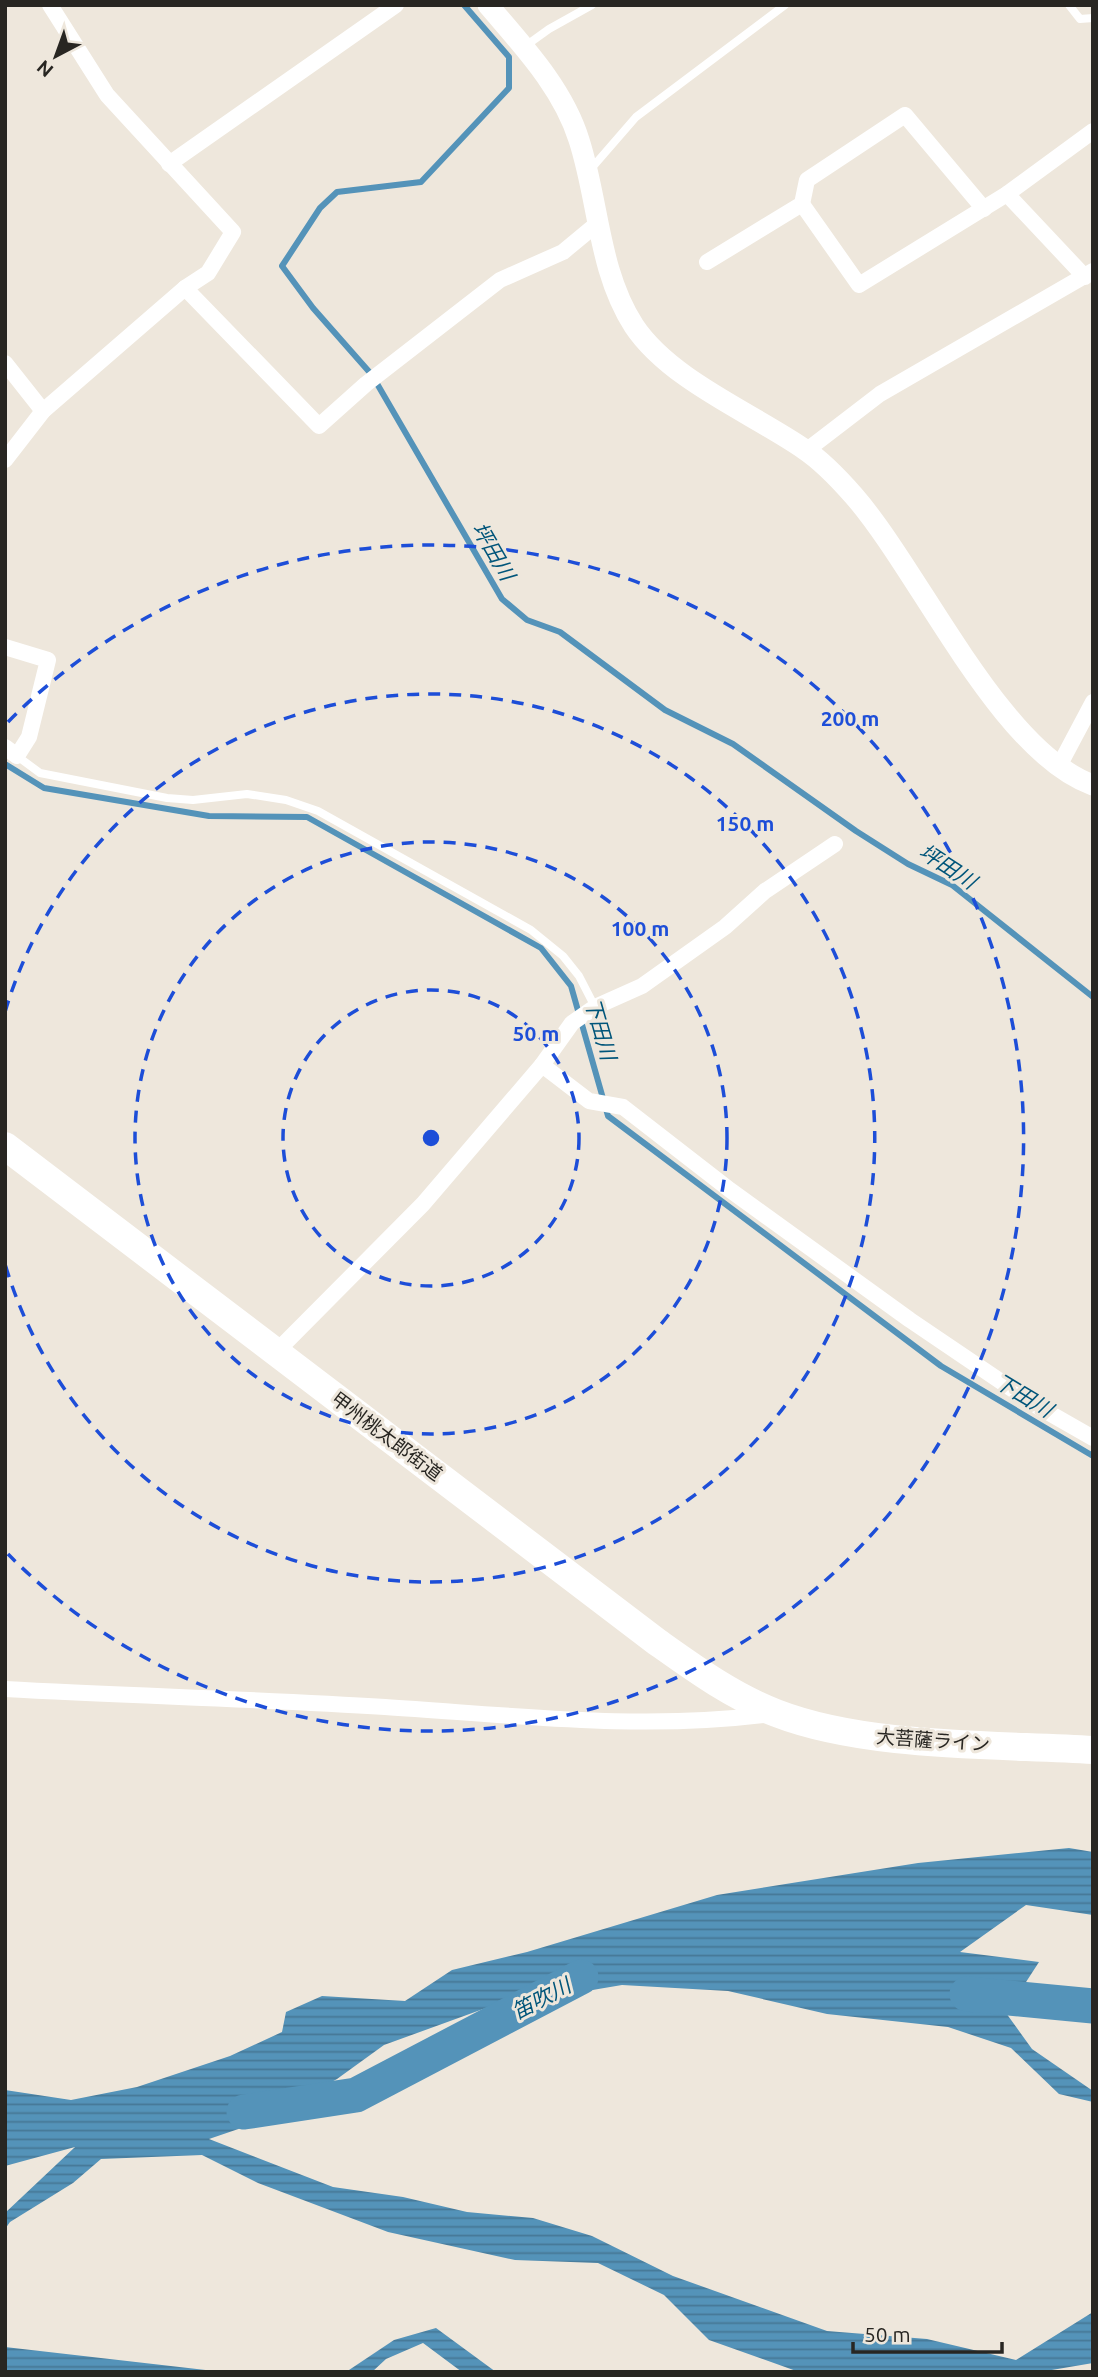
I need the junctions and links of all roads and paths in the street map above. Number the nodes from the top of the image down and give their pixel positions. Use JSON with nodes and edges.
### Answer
{"nodes":[{"id":1,"x":50,"y":5,"type":"edge"},
{"id":2,"x":397,"y":5,"type":"edge"},
{"id":3,"x":488,"y":5,"type":"edge"},
{"id":4,"x":592,"y":5,"type":"edge"},
{"id":5,"x":786,"y":5,"type":"edge"},
{"id":6,"x":1069,"y":5,"type":"edge"},
{"id":7,"x":1093,"y":18,"type":"edge"},
{"id":8,"x":524,"y":47,"type":"junction"},
{"id":9,"x":1093,"y":131,"type":"edge"},
{"id":10,"x":169,"y":164,"type":"junction"},
{"id":11,"x":588,"y":173,"type":"junction"},
{"id":12,"x":1007,"y":194,"type":"junction"},
{"id":13,"x":802,"y":204,"type":"junction"},
{"id":14,"x":984,"y":209,"type":"junction"},
{"id":15,"x":598,"y":223,"type":"junction"},
{"id":16,"x":707,"y":262,"type":"dead end"},
{"id":17,"x":1089,"y":274,"type":"edge"},
{"id":18,"x":185,"y":288,"type":"junction"},
{"id":19,"x":5,"y":363,"type":"edge"},
{"id":20,"x":43,"y":411,"type":"junction"},
{"id":21,"x":807,"y":450,"type":"junction"},
{"id":22,"x":5,"y":460,"type":"edge"},
{"id":23,"x":5,"y":647,"type":"edge"},
{"id":24,"x":1093,"y":702,"type":"edge"},
{"id":25,"x":11,"y":751,"type":"edge"},
{"id":26,"x":1058,"y":768,"type":"junction"},
{"id":27,"x":1093,"y":785,"type":"edge"},
{"id":28,"x":835,"y":844,"type":"dead end"},
{"id":29,"x":593,"y":1008,"type":"junction"},
{"id":30,"x":542,"y":1065,"type":"junction"},
{"id":31,"x":5,"y":1146,"type":"edge"},
{"id":32,"x":277,"y":1352,"type":"junction"},
{"id":33,"x":1093,"y":1438,"type":"edge"},
{"id":34,"x":5,"y":1689,"type":"edge"},
{"id":35,"x":776,"y":1713,"type":"junction"},
{"id":36,"x":1093,"y":1750,"type":"edge"}],
"edges":[{"from":1,"to":10,"type":"street"},
{"from":2,"to":10,"type":"street"},
{"from":3,"to":8,"type":"street"},
{"from":4,"to":8,"type":"lane"},
{"from":5,"to":11,"type":"lane"},
{"from":6,"to":7,"type":"lane"},
{"from":8,"to":11,"type":"street"},
{"from":9,"to":12,"type":"street"},
{"from":10,"to":18,"type":"street"},
{"from":11,"to":15,"type":"street"},
{"from":12,"to":14,"type":"street"},
{"from":12,"to":17,"type":"street"},
{"from":13,"to":14,"type":"street"},
{"from":13,"to":14,"type":"street"},
{"from":13,"to":16,"type":"street"},
{"from":15,"to":18,"type":"street"},
{"from":15,"to":21,"type":"street"},
{"from":17,"to":21,"type":"street"},
{"from":18,"to":20,"type":"street"},
{"from":19,"to":20,"type":"street"},
{"from":20,"to":22,"type":"street"},
{"from":21,"to":26,"type":"street"},
{"from":23,"to":25,"type":"street"},
{"from":24,"to":26,"type":"street"},
{"from":25,"to":29,"type":"lane"},
{"from":26,"to":27,"type":"street"},
{"from":28,"to":29,"type":"street"},
{"from":29,"to":30,"type":"street"},
{"from":30,"to":32,"type":"street"},
{"from":30,"to":33,"type":"street"},
{"from":31,"to":32,"type":"highway","name":"甲州桃太郎街道"},
{"from":32,"to":35,"type":"highway","name":"甲州桃太郎街道"},
{"from":34,"to":35,"type":"street"},
{"from":35,"to":36,"type":"highway","name":"大菩薩ライン"}]}
